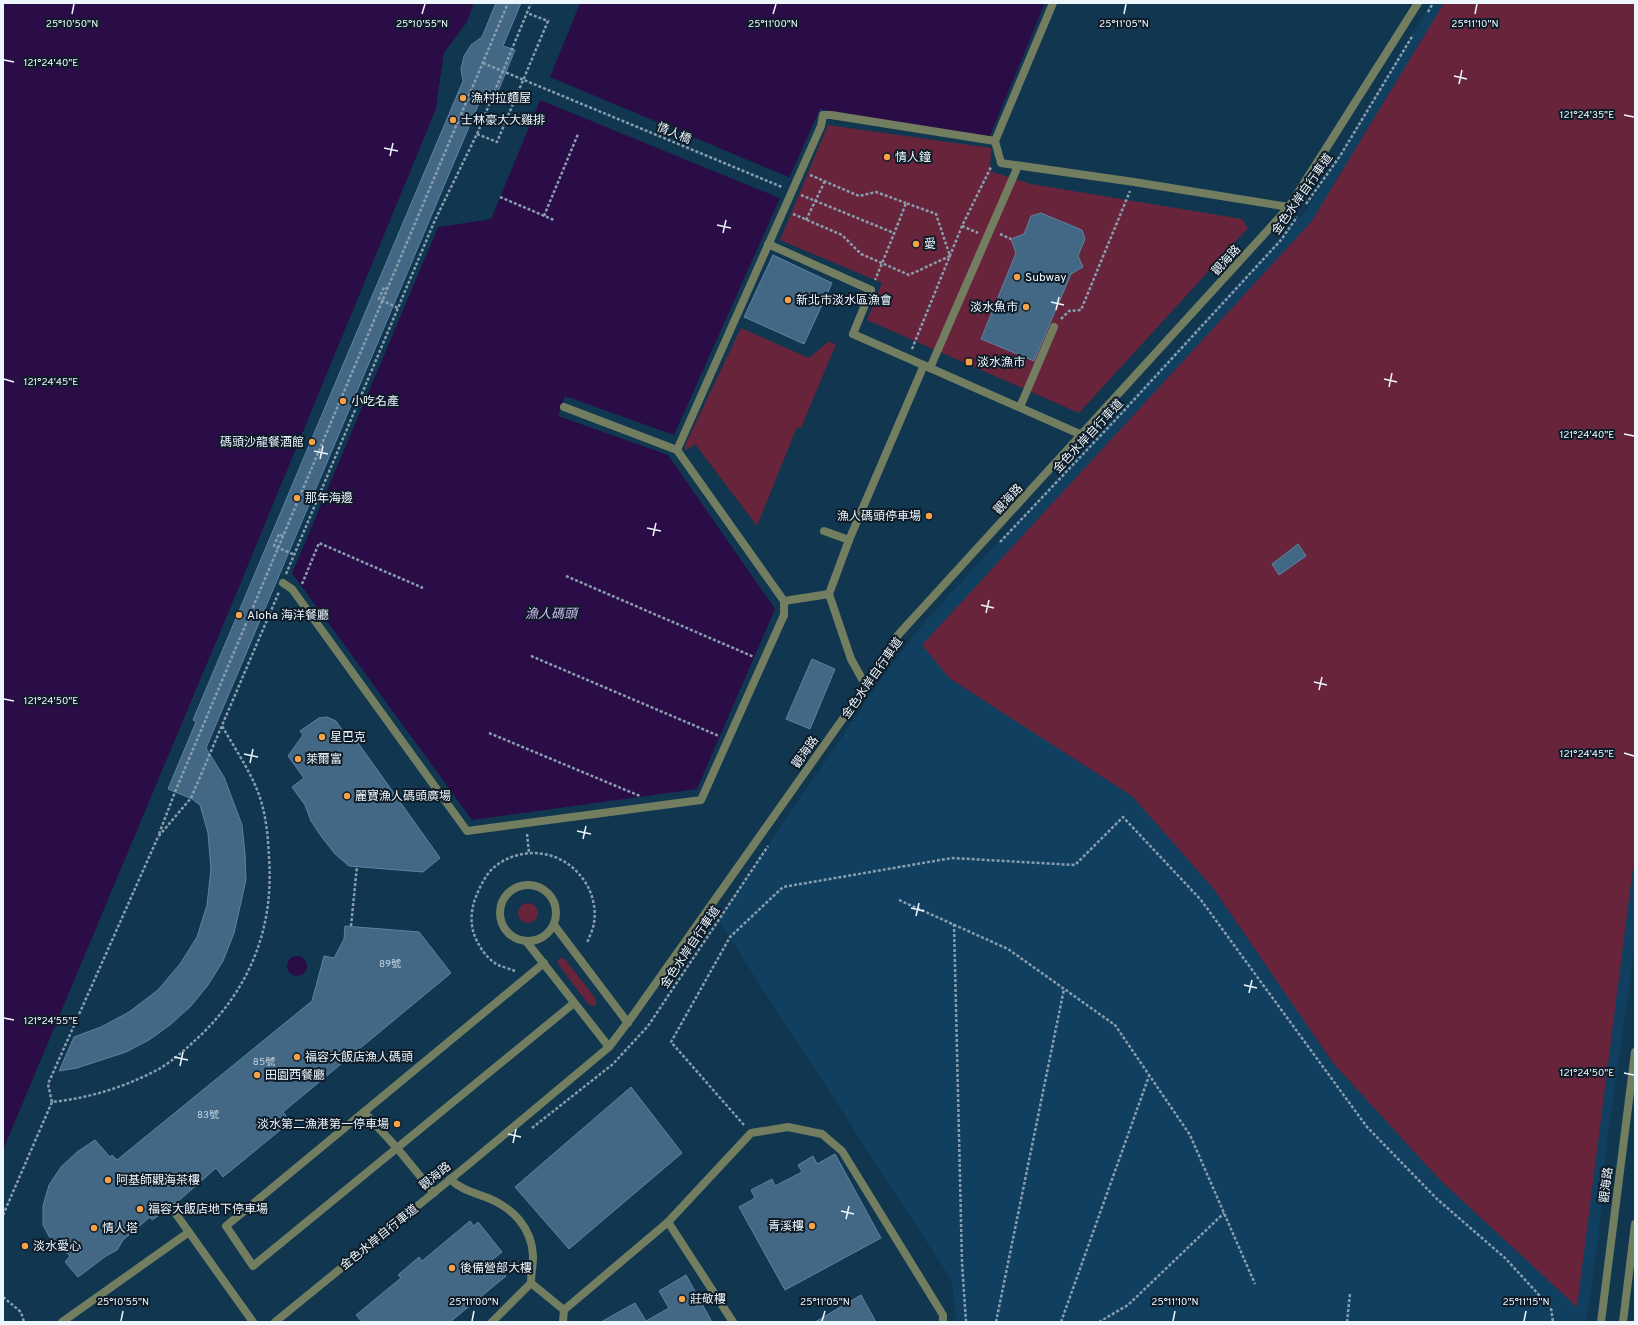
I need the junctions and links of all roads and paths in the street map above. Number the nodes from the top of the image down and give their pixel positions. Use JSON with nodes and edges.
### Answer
{"nodes":[{"id":1,"x":508,"y":3,"type":"edge"},
{"id":2,"x":531,"y":3,"type":"edge"},
{"id":3,"x":1053,"y":3,"type":"edge"},
{"id":4,"x":1418,"y":3,"type":"edge"},
{"id":5,"x":1433,"y":3,"type":"edge"},
{"id":6,"x":527,"y":13,"type":"junction"},
{"id":7,"x":1425,"y":16,"type":"dead end"},
{"id":8,"x":1417,"y":29,"type":"dead end"},
{"id":9,"x":483,"y":63,"type":"junction"},
{"id":10,"x":504,"y":72,"type":"junction"},
{"id":11,"x":477,"y":134,"type":"junction"},
{"id":12,"x":578,"y":134,"type":"dead end"},
{"id":13,"x":995,"y":142,"type":"junction"},
{"id":14,"x":1001,"y":163,"type":"junction"},
{"id":15,"x":1018,"y":166,"type":"junction"},
{"id":16,"x":801,"y":171,"type":"junction"},
{"id":17,"x":824,"y":181,"type":"junction"},
{"id":18,"x":1134,"y":182,"type":"junction"},
{"id":19,"x":785,"y":189,"type":"dead end"},
{"id":20,"x":800,"y":195,"type":"dead end"},
{"id":21,"x":500,"y":197,"type":"dead end"},
{"id":22,"x":906,"y":203,"type":"junction"},
{"id":23,"x":1289,"y":207,"type":"junction"},
{"id":24,"x":1304,"y":208,"type":"dead end"},
{"id":25,"x":783,"y":210,"type":"junction"},
{"id":26,"x":1299,"y":214,"type":"dead end"},
{"id":27,"x":544,"y":216,"type":"junction"},
{"id":28,"x":554,"y":220,"type":"dead end"},
{"id":29,"x":806,"y":220,"type":"junction"},
{"id":30,"x":962,"y":226,"type":"junction"},
{"id":31,"x":894,"y":233,"type":"junction"},
{"id":32,"x":987,"y":236,"type":"junction"},
{"id":33,"x":768,"y":244,"type":"junction"},
{"id":34,"x":950,"y":256,"type":"junction"},
{"id":35,"x":882,"y":264,"type":"junction"},
{"id":36,"x":388,"y":289,"type":"junction"},
{"id":37,"x":871,"y":290,"type":"junction"},
{"id":38,"x":398,"y":308,"type":"junction"},
{"id":39,"x":1054,"y":327,"type":"joint"},
{"id":40,"x":908,"y":358,"type":"junction"},
{"id":41,"x":927,"y":366,"type":"junction"},
{"id":42,"x":564,"y":407,"type":"dead end"},
{"id":43,"x":1020,"y":407,"type":"junction"},
{"id":44,"x":1082,"y":435,"type":"junction"},
{"id":45,"x":677,"y":450,"type":"junction"},
{"id":46,"x":824,"y":531,"type":"dead end"},
{"id":47,"x":283,"y":536,"type":"junction"},
{"id":48,"x":849,"y":540,"type":"junction"},
{"id":49,"x":996,"y":547,"type":"dead end"},
{"id":50,"x":295,"y":555,"type":"dead end"},
{"id":51,"x":566,"y":576,"type":"dead end"},
{"id":52,"x":283,"y":583,"type":"junction"},
{"id":53,"x":302,"y":586,"type":"dead end"},
{"id":54,"x":423,"y":588,"type":"dead end"},
{"id":55,"x":829,"y":594,"type":"junction"},
{"id":56,"x":784,"y":601,"type":"junction"},
{"id":57,"x":531,"y":656,"type":"dead end"},
{"id":58,"x":754,"y":657,"type":"dead end"},
{"id":59,"x":866,"y":686,"type":"junction"},
{"id":60,"x":222,"y":726,"type":"junction"},
{"id":61,"x":489,"y":733,"type":"dead end"},
{"id":62,"x":719,"y":736,"type":"dead end"},
{"id":63,"x":640,"y":797,"type":"dead end"},
{"id":64,"x":526,"y":824,"type":"junction"},
{"id":65,"x":158,"y":837,"type":"junction"},
{"id":66,"x":770,"y":843,"type":"dead end"},
{"id":67,"x":529,"y":852,"type":"junction"},
{"id":68,"x":357,"y":866,"type":"dead end"},
{"id":69,"x":899,"y":900,"type":"dead end"},
{"id":70,"x":954,"y":924,"type":"junction"},
{"id":71,"x":554,"y":925,"type":"junction"},
{"id":72,"x":351,"y":926,"type":"dead end"},
{"id":73,"x":526,"y":941,"type":"junction"},
{"id":74,"x":587,"y":943,"type":"dead end"},
{"id":75,"x":544,"y":964,"type":"junction"},
{"id":76,"x":515,"y":971,"type":"dead end"},
{"id":77,"x":1064,"y":989,"type":"junction"},
{"id":78,"x":574,"y":1003,"type":"junction"},
{"id":79,"x":628,"y":1023,"type":"junction"},
{"id":80,"x":609,"y":1047,"type":"junction"},
{"id":81,"x":1635,"y":1052,"type":"edge"},
{"id":82,"x":1149,"y":1075,"type":"junction"},
{"id":83,"x":52,"y":1102,"type":"junction"},
{"id":84,"x":364,"y":1112,"type":"junction"},
{"id":85,"x":526,"y":1132,"type":"dead end"},
{"id":86,"x":751,"y":1133,"type":"junction"},
{"id":87,"x":397,"y":1148,"type":"junction"},
{"id":88,"x":450,"y":1179,"type":"junction"},
{"id":89,"x":434,"y":1193,"type":"junction"},
{"id":90,"x":171,"y":1207,"type":"dead end"},
{"id":91,"x":3,"y":1214,"type":"edge"},
{"id":92,"x":1224,"y":1214,"type":"junction"},
{"id":93,"x":668,"y":1222,"type":"junction"},
{"id":94,"x":1635,"y":1224,"type":"edge"},
{"id":95,"x":189,"y":1232,"type":"junction"},
{"id":96,"x":531,"y":1283,"type":"junction"},
{"id":97,"x":1255,"y":1284,"type":"dead end"},
{"id":98,"x":1350,"y":1294,"type":"dead end"},
{"id":99,"x":3,"y":1297,"type":"edge"},
{"id":100,"x":564,"y":1310,"type":"junction"},
{"id":101,"x":24,"y":1322,"type":"edge"},
{"id":102,"x":62,"y":1322,"type":"edge"},
{"id":103,"x":253,"y":1322,"type":"edge"},
{"id":104,"x":275,"y":1322,"type":"edge"},
{"id":105,"x":492,"y":1322,"type":"edge"},
{"id":106,"x":563,"y":1322,"type":"edge"},
{"id":107,"x":733,"y":1322,"type":"edge"},
{"id":108,"x":943,"y":1322,"type":"edge"},
{"id":109,"x":966,"y":1322,"type":"edge"},
{"id":110,"x":996,"y":1322,"type":"edge"},
{"id":111,"x":1061,"y":1322,"type":"edge"},
{"id":112,"x":1099,"y":1322,"type":"edge"},
{"id":113,"x":1347,"y":1322,"type":"edge"},
{"id":114,"x":1553,"y":1322,"type":"edge"},
{"id":115,"x":1601,"y":1322,"type":"edge"},
{"id":116,"x":1623,"y":1322,"type":"edge"}],
"edges":[{"from":1,"to":9,"type":"path"},
{"from":2,"to":6,"type":"path"},
{"from":3,"to":13,"type":"street"},
{"from":4,"to":23,"type":"street","name":"觀海路"},
{"from":5,"to":7,"type":"path"},
{"from":6,"to":10,"type":"path"},
{"from":6,"to":11,"type":"path"},
{"from":8,"to":24,"type":"path","name":"金色水岸自行車道"},
{"from":9,"to":10,"type":"path","name":"情人橋"},
{"from":9,"to":36,"type":"path"},
{"from":10,"to":11,"type":"path"},
{"from":10,"to":19,"type":"path","name":"情人橋"},
{"from":11,"to":38,"type":"path"},
{"from":12,"to":27,"type":"path"},
{"from":13,"to":14,"type":"street"},
{"from":13,"to":16,"type":"street"},
{"from":14,"to":15,"type":"street"},
{"from":14,"to":30,"type":"path"},
{"from":15,"to":18,"type":"street"},
{"from":15,"to":32,"type":"street"},
{"from":16,"to":17,"type":"path"},
{"from":16,"to":25,"type":"street"},
{"from":17,"to":22,"type":"path"},
{"from":17,"to":29,"type":"path"},
{"from":18,"to":23,"type":"street"},
{"from":18,"to":39,"type":"path"},
{"from":20,"to":31,"type":"path"},
{"from":21,"to":27,"type":"path"},
{"from":22,"to":31,"type":"path"},
{"from":22,"to":34,"type":"path"},
{"from":23,"to":44,"type":"street","name":"觀海路"},
{"from":25,"to":29,"type":"path"},
{"from":25,"to":33,"type":"street"},
{"from":26,"to":49,"type":"path","name":"金色水岸自行車道"},
{"from":27,"to":28,"type":"path"},
{"from":29,"to":35,"type":"path"},
{"from":30,"to":32,"type":"path"},
{"from":30,"to":34,"type":"path"},
{"from":31,"to":35,"type":"path"},
{"from":32,"to":41,"type":"street"},
{"from":33,"to":37,"type":"street"},
{"from":33,"to":45,"type":"street"},
{"from":34,"to":35,"type":"path"},
{"from":34,"to":40,"type":"path"},
{"from":35,"to":37,"type":"path"},
{"from":36,"to":38,"type":"path"},
{"from":36,"to":47,"type":"path"},
{"from":37,"to":40,"type":"street"},
{"from":38,"to":52,"type":"path"},
{"from":39,"to":43,"type":"street"},
{"from":40,"to":41,"type":"street"},
{"from":41,"to":43,"type":"street"},
{"from":41,"to":48,"type":"street"},
{"from":42,"to":45,"type":"street"},
{"from":43,"to":44,"type":"street"},
{"from":44,"to":59,"type":"street","name":"觀海路"},
{"from":45,"to":56,"type":"street"},
{"from":46,"to":48,"type":"street"},
{"from":47,"to":50,"type":"path"},
{"from":47,"to":65,"type":"path"},
{"from":48,"to":55,"type":"street"},
{"from":51,"to":58,"type":"path"},
{"from":52,"to":60,"type":"path"},
{"from":52,"to":64,"type":"street"},
{"from":53,"to":54,"type":"path"},
{"from":55,"to":56,"type":"street"},
{"from":55,"to":59,"type":"street"},
{"from":56,"to":64,"type":"street"},
{"from":57,"to":62,"type":"path"},
{"from":59,"to":79,"type":"street","name":"觀海路"},
{"from":60,"to":65,"type":"path"},
{"from":60,"to":83,"type":"path"},
{"from":61,"to":63,"type":"path"},
{"from":64,"to":67,"type":"path"},
{"from":65,"to":83,"type":"path"},
{"from":66,"to":85,"type":"path","name":"金色水岸自行車道"},
{"from":67,"to":74,"type":"path"},
{"from":67,"to":76,"type":"path"},
{"from":68,"to":72,"type":"path"},
{"from":69,"to":70,"type":"path"},
{"from":70,"to":77,"type":"path"},
{"from":70,"to":109,"type":"path"},
{"from":71,"to":73,"type":"street"},
{"from":71,"to":73,"type":"street"},
{"from":71,"to":79,"type":"street"},
{"from":73,"to":75,"type":"street"},
{"from":75,"to":78,"type":"street"},
{"from":75,"to":84,"type":"street"},
{"from":77,"to":82,"type":"path"},
{"from":77,"to":110,"type":"path"},
{"from":78,"to":80,"type":"street"},
{"from":78,"to":87,"type":"street"},
{"from":79,"to":80,"type":"street","name":"觀海路"},
{"from":80,"to":88,"type":"street","name":"觀海路"},
{"from":81,"to":115,"type":"street","name":"觀海路"},
{"from":82,"to":92,"type":"path"},
{"from":82,"to":111,"type":"path"},
{"from":83,"to":91,"type":"path"},
{"from":84,"to":87,"type":"street"},
{"from":84,"to":87,"type":"street"},
{"from":86,"to":93,"type":"street"},
{"from":86,"to":108,"type":"street"},
{"from":86,"to":114,"type":"path"},
{"from":87,"to":89,"type":"street"},
{"from":88,"to":89,"type":"street","name":"觀海路"},
{"from":88,"to":96,"type":"street"},
{"from":89,"to":104,"type":"street","name":"觀海路"},
{"from":90,"to":95,"type":"street"},
{"from":92,"to":97,"type":"path"},
{"from":92,"to":112,"type":"path"},
{"from":93,"to":100,"type":"street"},
{"from":93,"to":107,"type":"street"},
{"from":94,"to":116,"type":"street"},
{"from":95,"to":102,"type":"street"},
{"from":95,"to":103,"type":"street"},
{"from":96,"to":100,"type":"street"},
{"from":96,"to":105,"type":"street"},
{"from":98,"to":113,"type":"path"},
{"from":99,"to":101,"type":"path"},
{"from":100,"to":106,"type":"street"}]}
